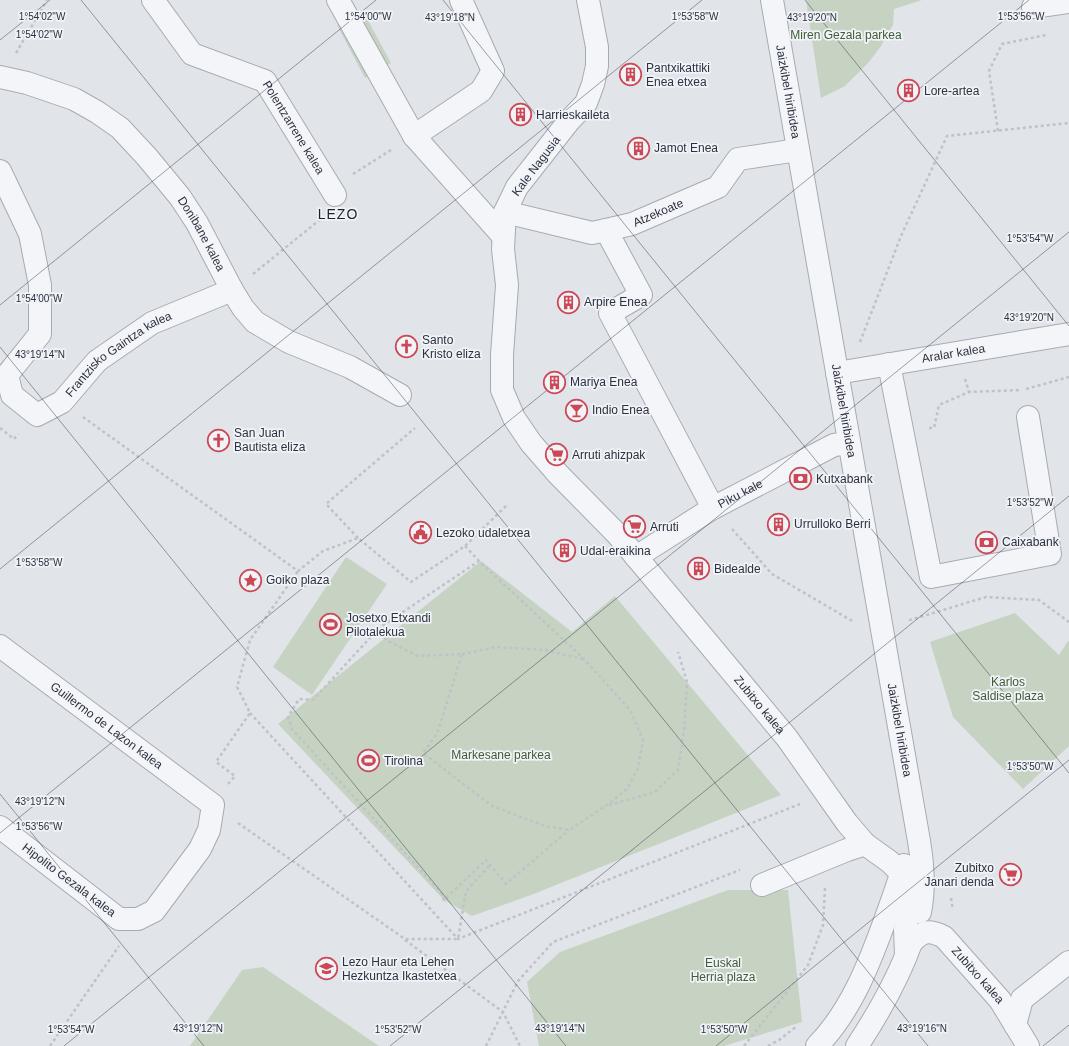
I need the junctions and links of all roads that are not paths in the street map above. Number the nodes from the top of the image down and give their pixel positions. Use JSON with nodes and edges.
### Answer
{"nodes":[{"id":1,"x":153,"y":0,"type":"edge"},
{"id":2,"x":338,"y":0,"type":"edge"},
{"id":3,"x":461,"y":0,"type":"edge"},
{"id":4,"x":588,"y":0,"type":"edge"},
{"id":5,"x":772,"y":0,"type":"edge"},
{"id":6,"x":1069,"y":2,"type":"edge"},
{"id":7,"x":1033,"y":7,"type":"dead end"},
{"id":8,"x":1,"y":77,"type":"edge"},
{"id":9,"x":414,"y":136,"type":"junction"},
{"id":10,"x":798,"y":150,"type":"junction"},
{"id":11,"x":0,"y":171,"type":"edge"},
{"id":12,"x":335,"y":195,"type":"road end"},
{"id":13,"x":505,"y":212,"type":"junction"},
{"id":14,"x":606,"y":230,"type":"junction"},
{"id":15,"x":503,"y":236,"type":"junction"},
{"id":16,"x":232,"y":290,"type":"junction"},
{"id":17,"x":1069,"y":334,"type":"edge"},
{"id":18,"x":890,"y":364,"type":"junction"},
{"id":19,"x":843,"y":372,"type":"junction"},
{"id":20,"x":4,"y":376,"type":"edge"},
{"id":21,"x":502,"y":390,"type":"joint"},
{"id":22,"x":400,"y":395,"type":"dead end"},
{"id":23,"x":1028,"y":417,"type":"dead end"},
{"id":24,"x":850,"y":442,"type":"junction"},
{"id":25,"x":713,"y":508,"type":"junction"},
{"id":26,"x":636,"y":557,"type":"junction"},
{"id":27,"x":0,"y":646,"type":"edge"},
{"id":28,"x":916,"y":821,"type":"junction"},
{"id":29,"x":0,"y":827,"type":"edge"},
{"id":30,"x":856,"y":847,"type":"junction"},
{"id":31,"x":901,"y":873,"type":"junction"},
{"id":32,"x":762,"y":885,"type":"dead end"},
{"id":33,"x":128,"y":919,"type":"joint"},
{"id":34,"x":909,"y":949,"type":"junction"},
{"id":35,"x":1069,"y":962,"type":"edge"},
{"id":36,"x":1015,"y":1025,"type":"junction"},
{"id":37,"x":817,"y":1046,"type":"edge"},
{"id":38,"x":857,"y":1046,"type":"edge"},
{"id":39,"x":1028,"y":1046,"type":"edge"}],
"edges":[{"from":1,"to":12,"type":"street","name":"Polentzarrene kalea"},
{"from":2,"to":9,"type":"street"},
{"from":3,"to":9,"type":"street"},
{"from":4,"to":13,"type":"street","name":"Kale Nagusia"},
{"from":5,"to":10,"type":"street","name":"Jaizkibel hiribidea"},
{"from":6,"to":7,"type":"street"},
{"from":8,"to":16,"type":"street","name":"Donibane kalea"},
{"from":9,"to":15,"type":"street"},
{"from":10,"to":14,"type":"street","name":"Atzekoate"},
{"from":10,"to":19,"type":"street","name":"Jaizkibel hiribidea"},
{"from":11,"to":20,"type":"street"},
{"from":13,"to":14,"type":"street","name":"Atzekoate"},
{"from":13,"to":15,"type":"street","name":"Kale Nagusia"},
{"from":14,"to":25,"type":"street"},
{"from":15,"to":21,"type":"street","name":"Kale Nagusia"},
{"from":16,"to":20,"type":"street","name":"Frantzisko Gaintza kalea"},
{"from":16,"to":22,"type":"street","name":"Donibane kalea"},
{"from":17,"to":18,"type":"street","name":"Aralar kalea"},
{"from":18,"to":19,"type":"street","name":"Aralar kalea"},
{"from":18,"to":23,"type":"street"},
{"from":19,"to":24,"type":"street","name":"Jaizkibel hiribidea"},
{"from":21,"to":26,"type":"street","name":"Zubitxo kalea"},
{"from":24,"to":25,"type":"street","name":"Piku kale"},
{"from":24,"to":28,"type":"street","name":"Jaizkibel hiribidea"},
{"from":25,"to":26,"type":"street","name":"Piku kale"},
{"from":26,"to":30,"type":"street","name":"Zubitxo kalea"},
{"from":27,"to":33,"type":"street","name":"Guillermo de Lazon kalea"},
{"from":28,"to":31,"type":"street","name":"Jaizkibel hiribidea"},
{"from":28,"to":34,"type":"street","name":"Jaizkibel hiribidea"},
{"from":29,"to":33,"type":"street","name":"Hipolito Gezala kalea"},
{"from":30,"to":31,"type":"street","name":"Zubitxo kalea"},
{"from":30,"to":32,"type":"street"},
{"from":31,"to":34,"type":"street","name":"Zubitxo kalea"},
{"from":31,"to":37,"type":"street","name":"Jaizkibel hiribidea"},
{"from":34,"to":36,"type":"street","name":"Zubitxo kalea"},
{"from":34,"to":38,"type":"street","name":"Jaizkibel hiribidea"},
{"from":35,"to":36,"type":"street"},
{"from":36,"to":39,"type":"street","name":"Zubitxo kalea"}]}
